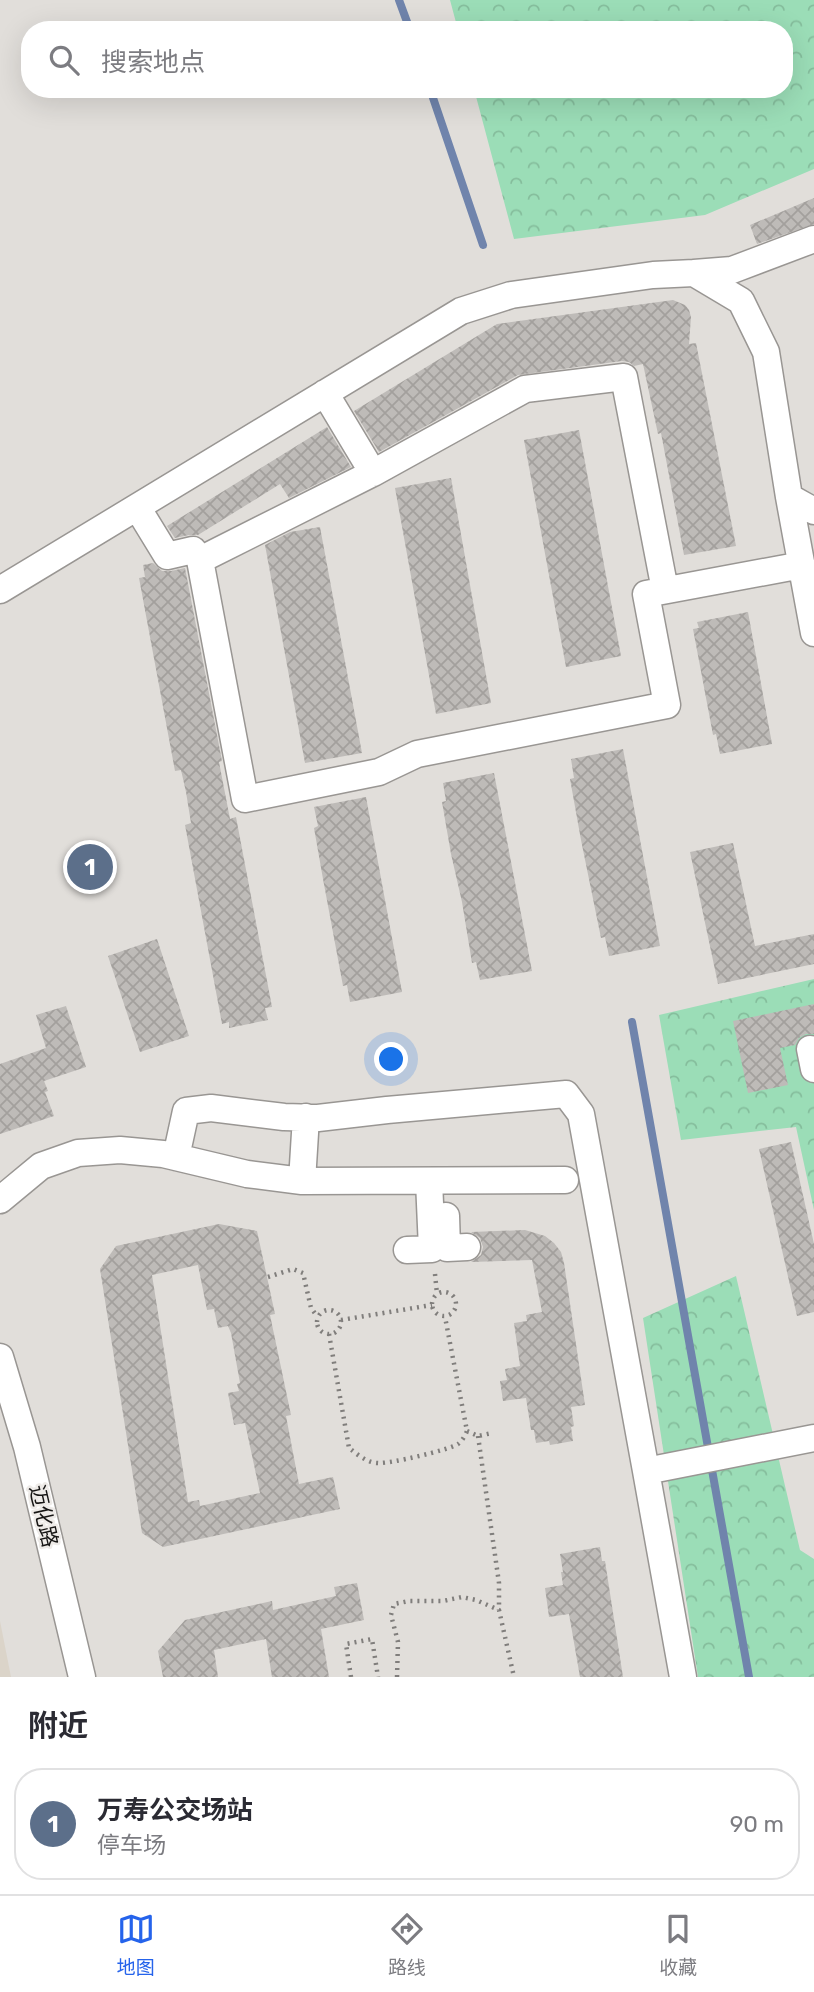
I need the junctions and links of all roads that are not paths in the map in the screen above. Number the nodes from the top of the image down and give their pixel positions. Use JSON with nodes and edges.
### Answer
{"nodes":[{"id":1,"x":814,"y":239,"type":"edge"},
{"id":2,"x":694,"y":273,"type":"junction"},
{"id":3,"x":325,"y":393,"type":"junction"},
{"id":4,"x":373,"y":473,"type":"junction"},
{"id":5,"x":789,"y":497,"type":"junction"},
{"id":6,"x":136,"y":507,"type":"junction"},
{"id":7,"x":814,"y":511,"type":"edge"},
{"id":8,"x":200,"y":560,"type":"junction"},
{"id":9,"x":802,"y":565,"type":"junction"},
{"id":10,"x":0,"y":590,"type":"edge"},
{"id":11,"x":665,"y":590,"type":"junction"},
{"id":12,"x":814,"y":633,"type":"edge"},
{"id":13,"x":306,"y":1117,"type":"junction"},
{"id":14,"x":176,"y":1157,"type":"junction"},
{"id":15,"x":565,"y":1180,"type":"dead end"},
{"id":16,"x":302,"y":1181,"type":"junction"},
{"id":17,"x":437,"y":1181,"type":"junction"},
{"id":18,"x":0,"y":1200,"type":"edge"},
{"id":19,"x":438,"y":1248,"type":"dead end"},
{"id":20,"x":0,"y":1357,"type":"edge"},
{"id":21,"x":814,"y":1438,"type":"edge"},
{"id":22,"x":646,"y":1471,"type":"junction"},
{"id":23,"x":82,"y":1677,"type":"edge"},
{"id":24,"x":683,"y":1677,"type":"edge"}],
"edges":[{"from":1,"to":2,"type":"street"},
{"from":2,"to":3,"type":"street"},
{"from":2,"to":5,"type":"street"},
{"from":3,"to":4,"type":"street"},
{"from":3,"to":6,"type":"street"},
{"from":4,"to":8,"type":"street"},
{"from":4,"to":11,"type":"street"},
{"from":5,"to":7,"type":"street"},
{"from":5,"to":9,"type":"street"},
{"from":6,"to":8,"type":"street"},
{"from":6,"to":10,"type":"street"},
{"from":8,"to":11,"type":"street"},
{"from":9,"to":11,"type":"street"},
{"from":9,"to":12,"type":"street"},
{"from":13,"to":14,"type":"street"},
{"from":13,"to":16,"type":"street"},
{"from":13,"to":22,"type":"street"},
{"from":14,"to":16,"type":"street"},
{"from":14,"to":18,"type":"street"},
{"from":15,"to":17,"type":"street"},
{"from":16,"to":17,"type":"street"},
{"from":17,"to":19,"type":"street"},
{"from":20,"to":23,"type":"street","name":"迈化路"},
{"from":21,"to":22,"type":"street"},
{"from":22,"to":24,"type":"street"}]}
